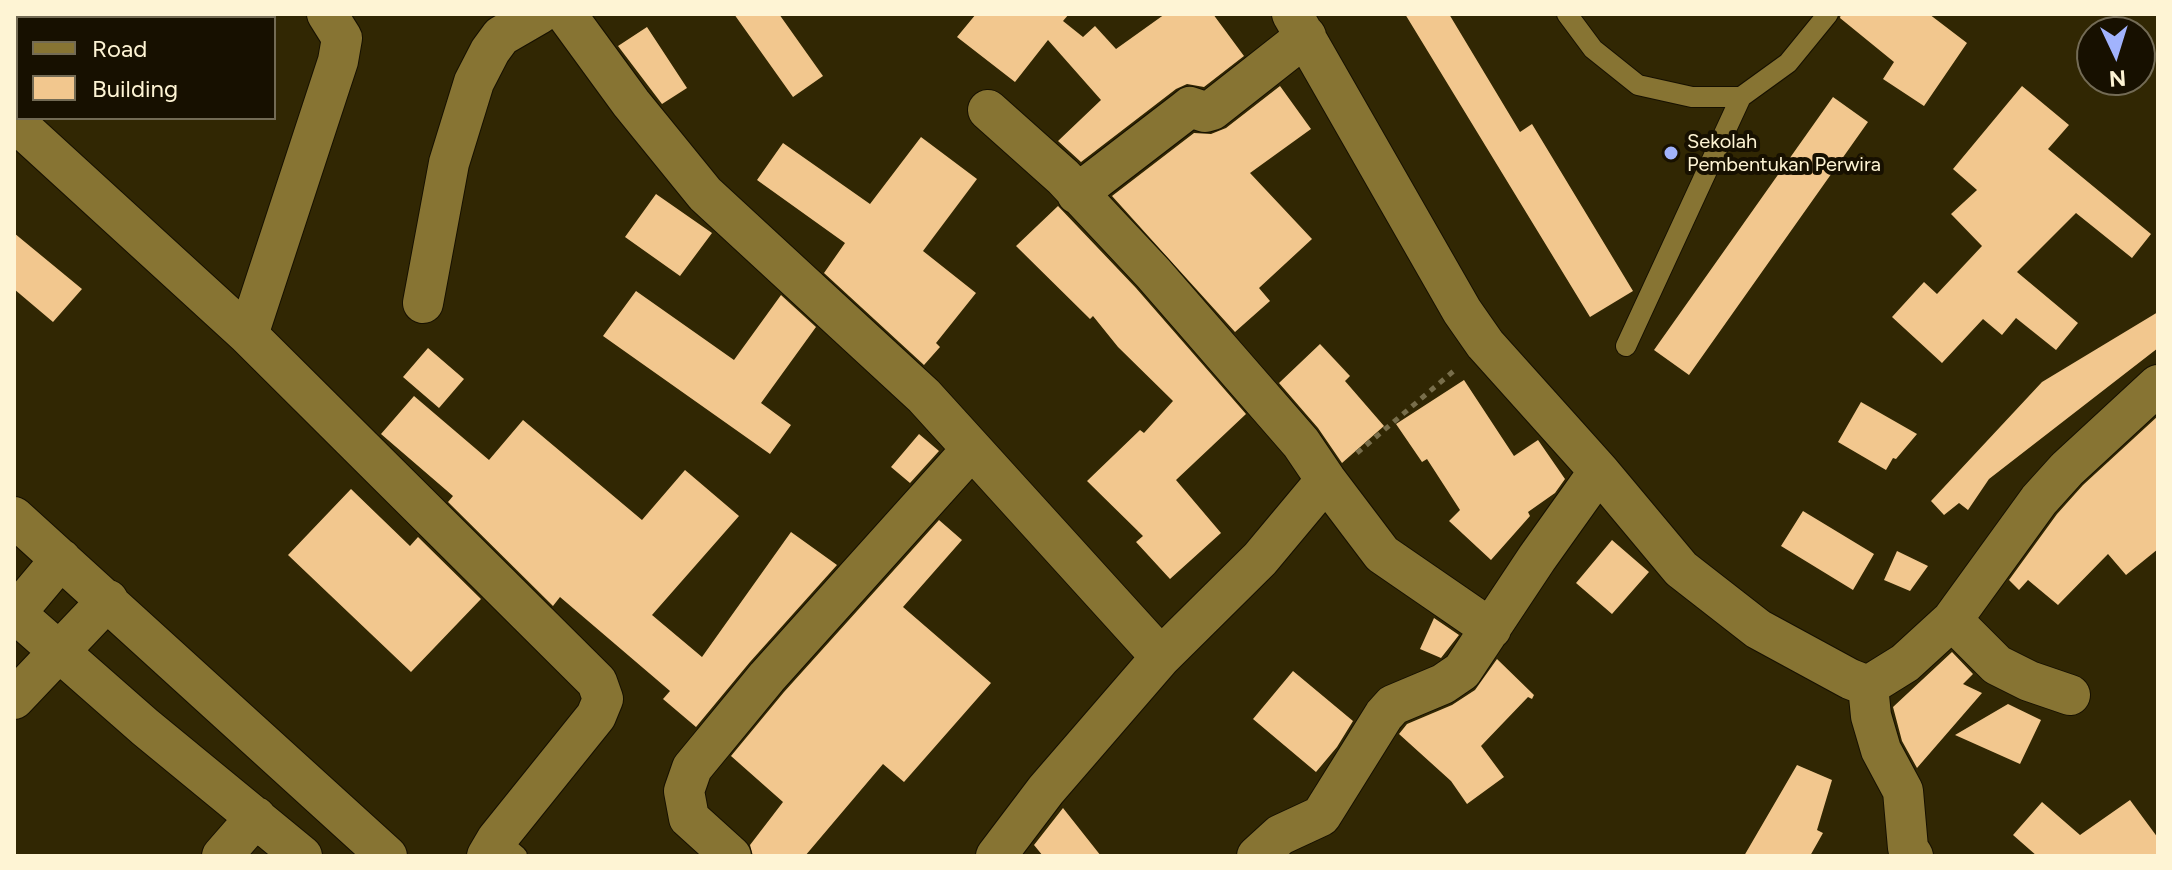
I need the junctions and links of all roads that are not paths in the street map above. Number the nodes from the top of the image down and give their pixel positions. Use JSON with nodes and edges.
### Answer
{"nodes":[{"id":1,"x":327,"y":14,"type":"edge"},
{"id":2,"x":539,"y":14,"type":"edge"},
{"id":3,"x":566,"y":14,"type":"edge"},
{"id":4,"x":1567,"y":14,"type":"edge"},
{"id":5,"x":1828,"y":14,"type":"edge"},
{"id":6,"x":1299,"y":25,"type":"edge"},
{"id":7,"x":1741,"y":97,"type":"junction"},
{"id":8,"x":988,"y":110,"type":"dead end"},
{"id":9,"x":22,"y":122,"type":"edge"},
{"id":10,"x":1077,"y":194,"type":"junction"},
{"id":11,"x":423,"y":303,"type":"dead end"},
{"id":12,"x":248,"y":335,"type":"junction"},
{"id":13,"x":1626,"y":346,"type":"dead end"},
{"id":14,"x":2158,"y":385,"type":"edge"},
{"id":15,"x":972,"y":449,"type":"junction"},
{"id":16,"x":1599,"y":471,"type":"junction"},
{"id":17,"x":1326,"y":480,"type":"junction"},
{"id":18,"x":14,"y":517,"type":"edge"},
{"id":19,"x":61,"y":559,"type":"junction"},
{"id":20,"x":108,"y":600,"type":"junction"},
{"id":21,"x":14,"y":613,"type":"edge"},
{"id":22,"x":1952,"y":620,"type":"junction"},
{"id":23,"x":1491,"y":629,"type":"junction"},
{"id":24,"x":59,"y":651,"type":"junction"},
{"id":25,"x":1161,"y":657,"type":"junction"},
{"id":26,"x":1868,"y":686,"type":"junction"},
{"id":27,"x":2070,"y":695,"type":"dead end"},
{"id":28,"x":14,"y":699,"type":"edge"},
{"id":29,"x":256,"y":817,"type":"junction"},
{"id":30,"x":501,"y":850,"type":"edge"},
{"id":31,"x":222,"y":856,"type":"edge"},
{"id":32,"x":302,"y":856,"type":"edge"},
{"id":33,"x":387,"y":856,"type":"edge"},
{"id":34,"x":731,"y":856,"type":"edge"},
{"id":35,"x":996,"y":856,"type":"edge"},
{"id":36,"x":1257,"y":856,"type":"edge"},
{"id":37,"x":1913,"y":856,"type":"edge"}],
"edges":[{"from":1,"to":12,"type":"street"},
{"from":2,"to":11,"type":"street"},
{"from":3,"to":15,"type":"street"},
{"from":4,"to":7,"type":"lane"},
{"from":5,"to":7,"type":"lane"},
{"from":6,"to":10,"type":"street"},
{"from":6,"to":16,"type":"street"},
{"from":7,"to":13,"type":"lane"},
{"from":8,"to":10,"type":"street"},
{"from":9,"to":12,"type":"street"},
{"from":10,"to":17,"type":"street"},
{"from":12,"to":30,"type":"street"},
{"from":14,"to":22,"type":"street"},
{"from":15,"to":25,"type":"street"},
{"from":15,"to":34,"type":"street"},
{"from":16,"to":23,"type":"street"},
{"from":16,"to":26,"type":"street"},
{"from":17,"to":23,"type":"street"},
{"from":17,"to":25,"type":"street"},
{"from":18,"to":19,"type":"street"},
{"from":19,"to":20,"type":"street"},
{"from":19,"to":21,"type":"street"},
{"from":20,"to":24,"type":"street"},
{"from":20,"to":33,"type":"street"},
{"from":21,"to":24,"type":"street"},
{"from":22,"to":26,"type":"street"},
{"from":22,"to":27,"type":"street"},
{"from":23,"to":36,"type":"street"},
{"from":24,"to":28,"type":"street"},
{"from":24,"to":29,"type":"street"},
{"from":25,"to":35,"type":"street"},
{"from":26,"to":37,"type":"street"},
{"from":29,"to":31,"type":"street"},
{"from":29,"to":32,"type":"street"}]}
